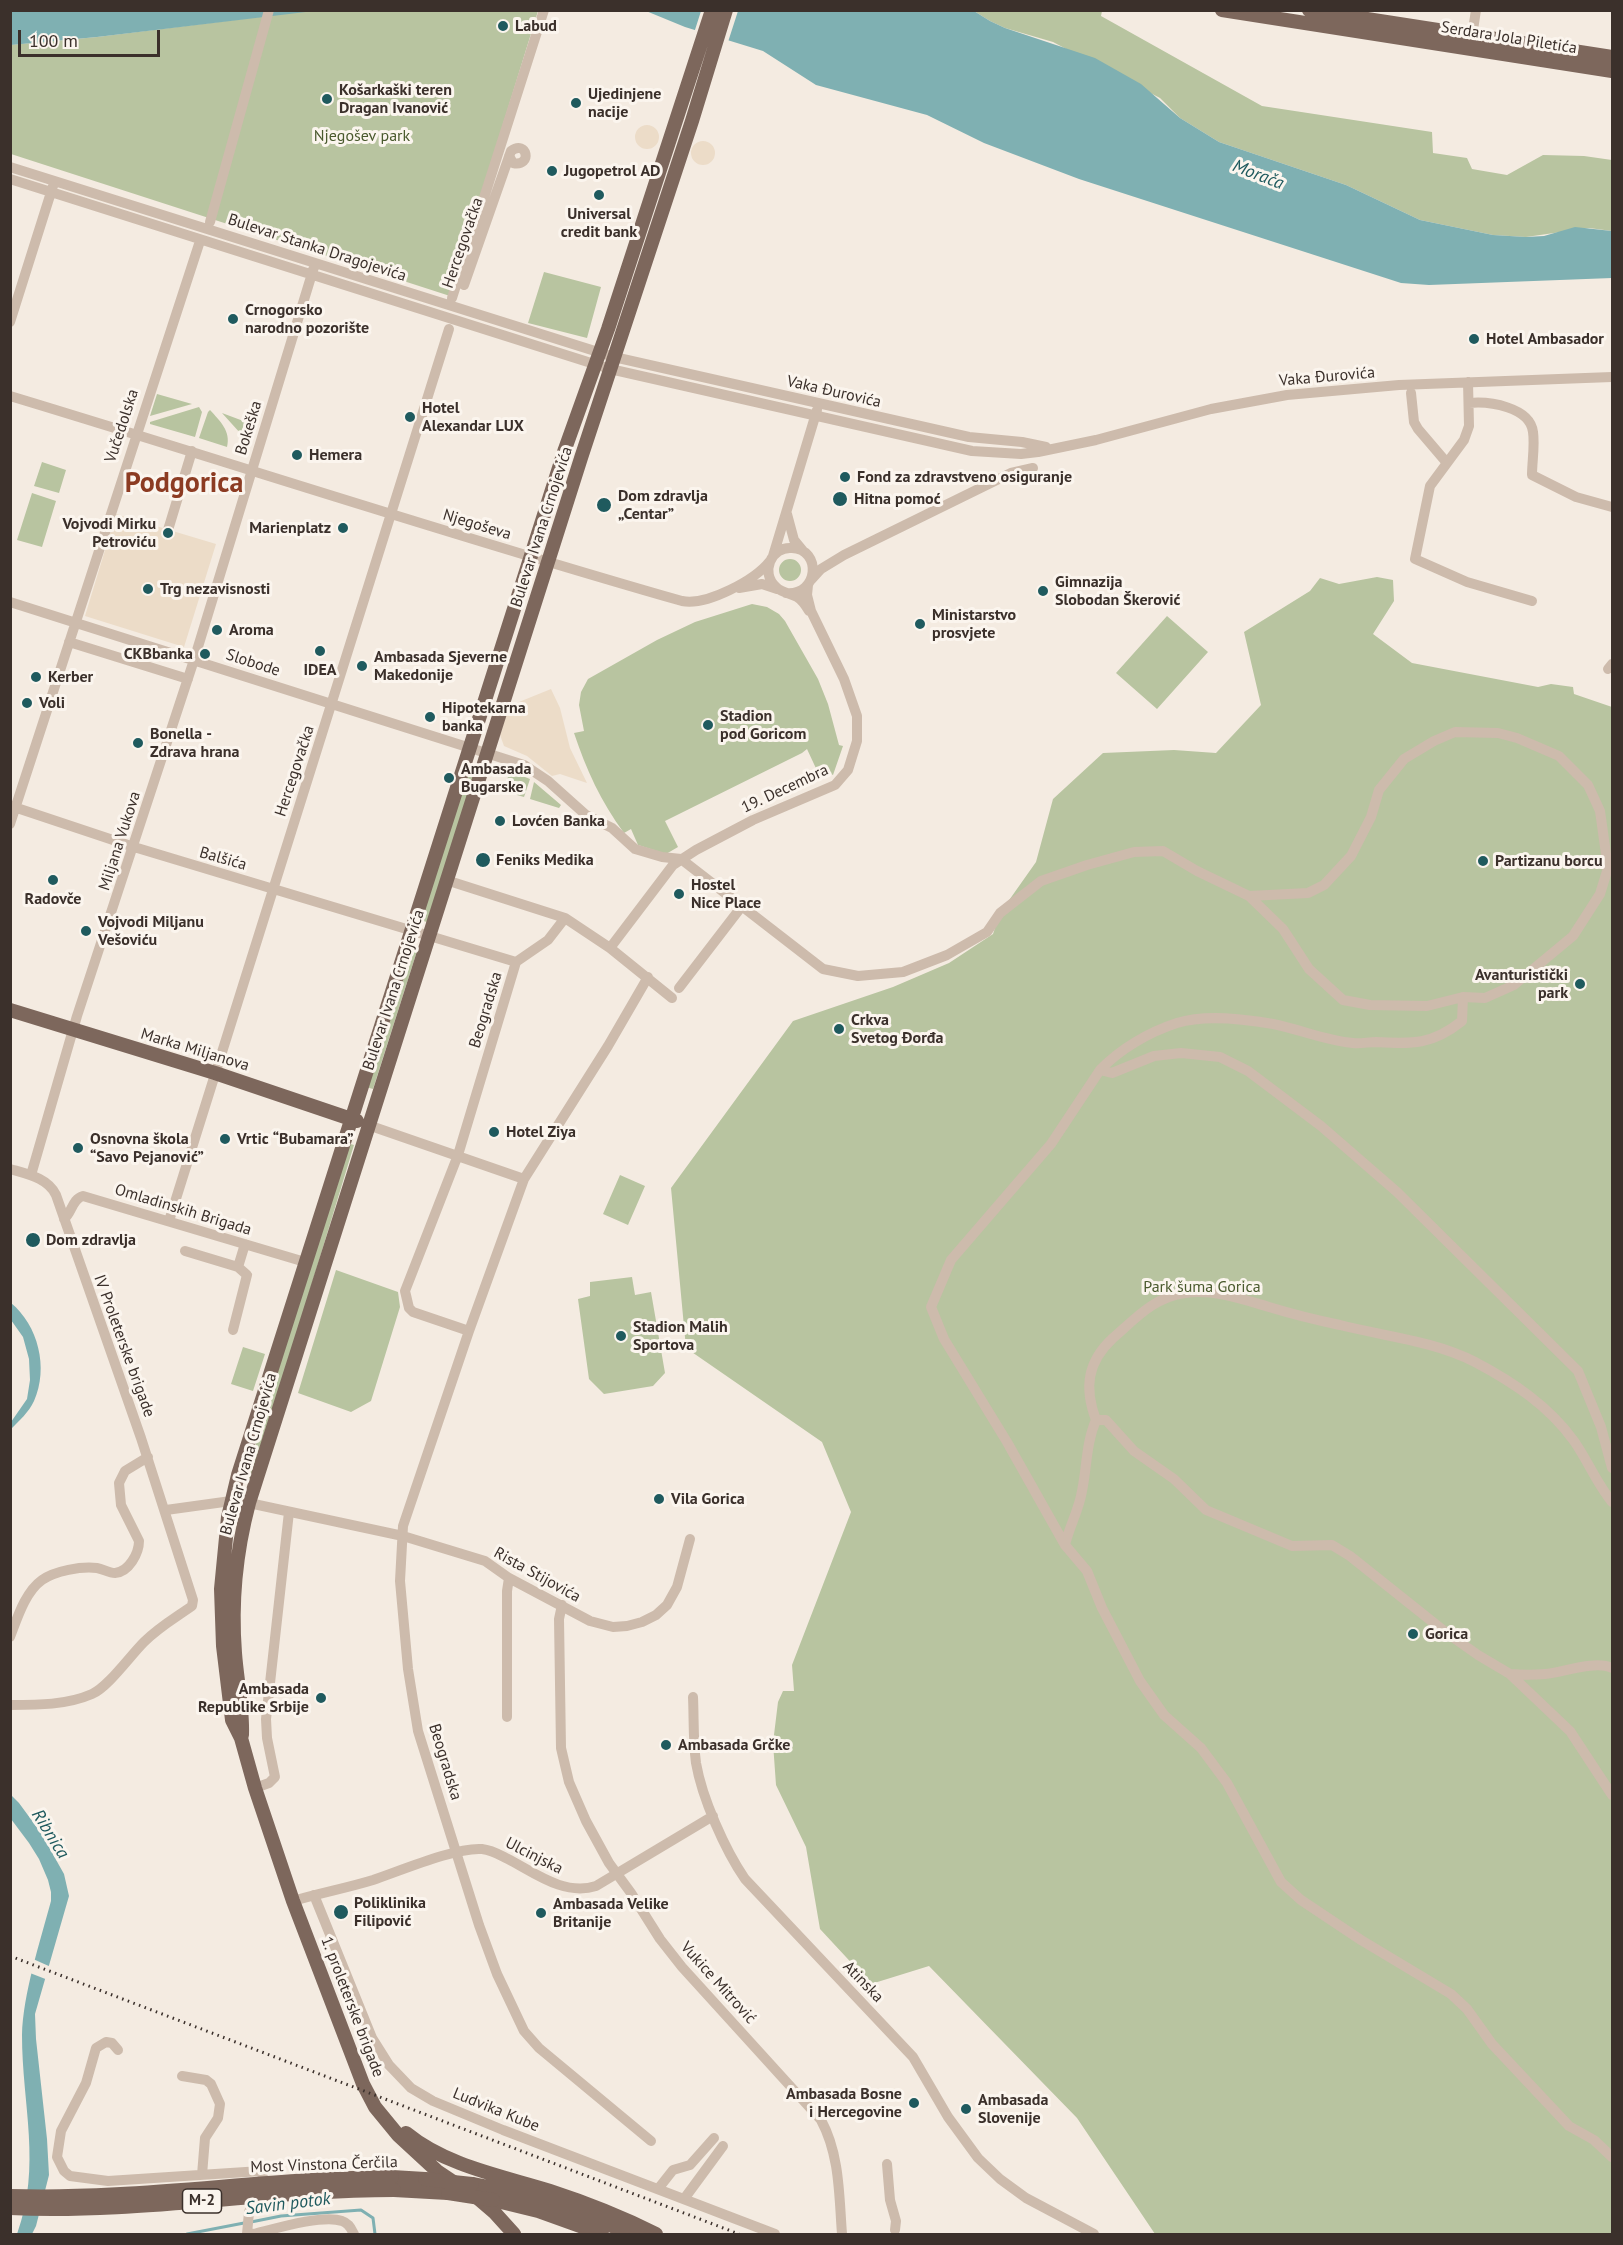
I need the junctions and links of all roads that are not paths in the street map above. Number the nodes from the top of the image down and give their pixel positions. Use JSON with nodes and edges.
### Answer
{"nodes":[{"id":1,"x":270,"y":10,"type":"edge"},
{"id":2,"x":544,"y":10,"type":"edge"},
{"id":3,"x":712,"y":10,"type":"edge"},
{"id":4,"x":726,"y":10,"type":"edge"},
{"id":5,"x":1222,"y":10,"type":"edge"},
{"id":6,"x":1309,"y":10,"type":"edge"},
{"id":7,"x":1476,"y":10,"type":"edge"},
{"id":8,"x":1471,"y":42,"type":"junction"},
{"id":9,"x":1608,"y":56,"type":"edge"},
{"id":10,"x":1612,"y":71,"type":"edge"},
{"id":11,"x":513,"y":160,"type":"dead end"},
{"id":12,"x":10,"y":166,"type":"edge"},
{"id":13,"x":10,"y":179,"type":"edge"},
{"id":14,"x":55,"y":180,"type":"junction"},
{"id":15,"x":51,"y":192,"type":"junction"},
{"id":16,"x":210,"y":222,"type":"dead end"},
{"id":17,"x":200,"y":241,"type":"junction"},
{"id":18,"x":315,"y":263,"type":"junction"},
{"id":19,"x":312,"y":274,"type":"junction"},
{"id":20,"x":454,"y":303,"type":"junction"},
{"id":21,"x":10,"y":322,"type":"edge"},
{"id":22,"x":451,"y":324,"type":"junction"},
{"id":23,"x":597,"y":358,"type":"junction"},
{"id":24,"x":612,"y":363,"type":"junction"},
{"id":25,"x":1612,"y":377,"type":"edge"},
{"id":26,"x":1468,"y":382,"type":"junction"},
{"id":27,"x":1411,"y":393,"type":"dead end"},
{"id":28,"x":10,"y":396,"type":"edge"},
{"id":29,"x":819,"y":403,"type":"junction"},
{"id":30,"x":1468,"y":403,"type":"junction"},
{"id":31,"x":816,"y":416,"type":"junction"},
{"id":32,"x":135,"y":434,"type":"junction"},
{"id":33,"x":1049,"y":448,"type":"junction"},
{"id":34,"x":192,"y":451,"type":"junction"},
{"id":35,"x":1447,"y":463,"type":"junction"},
{"id":36,"x":1033,"y":468,"type":"dead end"},
{"id":37,"x":252,"y":469,"type":"junction"},
{"id":38,"x":1612,"y":507,"type":"edge"},
{"id":39,"x":389,"y":514,"type":"junction"},
{"id":40,"x":787,"y":514,"type":"junction"},
{"id":41,"x":168,"y":530,"type":"dead end"},
{"id":42,"x":806,"y":553,"type":"junction"},
{"id":43,"x":844,"y":555,"type":"junction"},
{"id":44,"x":531,"y":557,"type":"junction"},
{"id":45,"x":771,"y":558,"type":"junction"},
{"id":46,"x":548,"y":562,"type":"junction"},
{"id":47,"x":810,"y":582,"type":"junction"},
{"id":48,"x":730,"y":589,"type":"junction"},
{"id":49,"x":782,"y":591,"type":"junction"},
{"id":50,"x":10,"y":602,"type":"edge"},
{"id":51,"x":1532,"y":602,"type":"dead end"},
{"id":52,"x":813,"y":617,"type":"junction"},
{"id":53,"x":75,"y":622,"type":"junction"},
{"id":54,"x":69,"y":642,"type":"junction"},
{"id":55,"x":195,"y":655,"type":"junction"},
{"id":56,"x":188,"y":679,"type":"junction"},
{"id":57,"x":332,"y":704,"type":"junction"},
{"id":58,"x":469,"y":747,"type":"junction"},
{"id":59,"x":487,"y":752,"type":"junction"},
{"id":60,"x":13,"y":807,"type":"edge"},
{"id":61,"x":10,"y":824,"type":"edge"},
{"id":62,"x":134,"y":847,"type":"junction"},
{"id":63,"x":681,"y":860,"type":"junction"},
{"id":64,"x":446,"y":880,"type":"junction"},
{"id":65,"x":273,"y":889,"type":"junction"},
{"id":66,"x":1249,"y":896,"type":"junction"},
{"id":67,"x":742,"y":906,"type":"junction"},
{"id":68,"x":565,"y":918,"type":"junction"},
{"id":69,"x":411,"y":930,"type":"junction"},
{"id":70,"x":428,"y":936,"type":"junction"},
{"id":71,"x":610,"y":948,"type":"junction"},
{"id":72,"x":516,"y":962,"type":"junction"},
{"id":73,"x":648,"y":977,"type":"junction"},
{"id":74,"x":679,"y":988,"type":"dead end"},
{"id":75,"x":672,"y":998,"type":"dead end"},
{"id":76,"x":1463,"y":998,"type":"junction"},
{"id":77,"x":10,"y":1010,"type":"edge"},
{"id":78,"x":73,"y":1030,"type":"junction"},
{"id":79,"x":1100,"y":1070,"type":"junction"},
{"id":80,"x":215,"y":1073,"type":"junction"},
{"id":81,"x":350,"y":1119,"type":"junction"},
{"id":82,"x":368,"y":1125,"type":"junction"},
{"id":83,"x":458,"y":1155,"type":"junction"},
{"id":84,"x":10,"y":1169,"type":"edge"},
{"id":85,"x":31,"y":1175,"type":"junction"},
{"id":86,"x":524,"y":1179,"type":"junction"},
{"id":87,"x":64,"y":1220,"type":"junction"},
{"id":88,"x":169,"y":1221,"type":"junction"},
{"id":89,"x":245,"y":1244,"type":"junction"},
{"id":90,"x":185,"y":1251,"type":"dead end"},
{"id":91,"x":305,"y":1262,"type":"junction"},
{"id":92,"x":238,"y":1267,"type":"junction"},
{"id":93,"x":233,"y":1330,"type":"dead end"},
{"id":94,"x":469,"y":1331,"type":"junction"},
{"id":95,"x":1096,"y":1420,"type":"junction"},
{"id":96,"x":148,"y":1457,"type":"junction"},
{"id":97,"x":1612,"y":1468,"type":"edge"},
{"id":98,"x":231,"y":1501,"type":"junction"},
{"id":99,"x":1612,"y":1502,"type":"edge"},
{"id":100,"x":249,"y":1503,"type":"junction"},
{"id":101,"x":166,"y":1510,"type":"junction"},
{"id":102,"x":290,"y":1512,"type":"junction"},
{"id":103,"x":403,"y":1536,"type":"junction"},
{"id":104,"x":690,"y":1539,"type":"dead end"},
{"id":105,"x":1065,"y":1545,"type":"junction"},
{"id":106,"x":509,"y":1578,"type":"junction"},
{"id":107,"x":562,"y":1605,"type":"junction"},
{"id":108,"x":10,"y":1637,"type":"edge"},
{"id":109,"x":1612,"y":1668,"type":"edge"},
{"id":110,"x":1510,"y":1674,"type":"junction"},
{"id":111,"x":693,"y":1697,"type":"dead end"},
{"id":112,"x":10,"y":1705,"type":"edge"},
{"id":113,"x":507,"y":1717,"type":"dead end"},
{"id":114,"x":242,"y":1738,"type":"junction"},
{"id":115,"x":255,"y":1788,"type":"junction"},
{"id":116,"x":1612,"y":1795,"type":"edge"},
{"id":117,"x":713,"y":1816,"type":"junction"},
{"id":118,"x":456,"y":1853,"type":"junction"},
{"id":119,"x":617,"y":1874,"type":"junction"},
{"id":120,"x":314,"y":1895,"type":"junction"},
{"id":121,"x":293,"y":1901,"type":"junction"},
{"id":122,"x":118,"y":2050,"type":"dead end"},
{"id":123,"x":182,"y":2076,"type":"dead end"},
{"id":124,"x":383,"y":2118,"type":"junction"},
{"id":125,"x":714,"y":2138,"type":"dead end"},
{"id":126,"x":651,"y":2141,"type":"dead end"},
{"id":127,"x":723,"y":2146,"type":"dead end"},
{"id":128,"x":1612,"y":2157,"type":"edge"},
{"id":129,"x":887,"y":2164,"type":"dead end"},
{"id":130,"x":202,"y":2175,"type":"junction"},
{"id":131,"x":393,"y":2183,"type":"junction"},
{"id":132,"x":424,"y":2185,"type":"junction"},
{"id":133,"x":658,"y":2189,"type":"junction"},
{"id":134,"x":10,"y":2196,"type":"edge"},
{"id":135,"x":684,"y":2199,"type":"junction"},
{"id":136,"x":10,"y":2208,"type":"edge"},
{"id":137,"x":248,"y":2231,"type":"edge"},
{"id":138,"x":261,"y":2233,"type":"edge"},
{"id":139,"x":896,"y":2233,"type":"edge"},
{"id":140,"x":354,"y":2235,"type":"edge"},
{"id":141,"x":514,"y":2235,"type":"edge"},
{"id":142,"x":602,"y":2235,"type":"edge"},
{"id":143,"x":631,"y":2235,"type":"edge"},
{"id":144,"x":656,"y":2235,"type":"edge"},
{"id":145,"x":775,"y":2235,"type":"edge"},
{"id":146,"x":842,"y":2235,"type":"edge"},
{"id":147,"x":1094,"y":2235,"type":"edge"}],
"edges":[{"from":1,"to":16,"type":"street"},
{"from":2,"to":20,"type":"street"},
{"from":3,"to":23,"type":"main road","name":"Bulevar Ivana Crnojevića"},
{"from":4,"to":24,"type":"main road","name":"Bulevar Ivana Crnojevića"},
{"from":5,"to":8,"type":"main road","name":"Serdara Jola Piletića"},
{"from":6,"to":8,"type":"main road","name":"Serdara Jola Piletića"},
{"from":7,"to":8,"type":"street"},
{"from":8,"to":9,"type":"main road","name":"Serdara Jola Piletića"},
{"from":8,"to":10,"type":"main road","name":"Serdara Jola Piletića"},
{"from":11,"to":20,"type":"street","name":"Hercegovačka"},
{"from":12,"to":14,"type":"street","name":"Bulevar Stanka Dragojevića"},
{"from":13,"to":15,"type":"street","name":"Bulevar Stanka Dragojevića"},
{"from":14,"to":15,"type":"street"},
{"from":14,"to":18,"type":"street","name":"Bulevar Stanka Dragojevića"},
{"from":15,"to":17,"type":"street","name":"Bulevar Stanka Dragojevića"},
{"from":15,"to":21,"type":"street"},
{"from":17,"to":19,"type":"street","name":"Bulevar Stanka Dragojevića"},
{"from":17,"to":32,"type":"street","name":"Vučedolska"},
{"from":18,"to":19,"type":"street","name":"Bokeška"},
{"from":18,"to":20,"type":"street","name":"Bulevar Stanka Dragojevića"},
{"from":19,"to":22,"type":"street","name":"Bulevar Stanka Dragojevića"},
{"from":19,"to":37,"type":"street","name":"Bokeška"},
{"from":20,"to":22,"type":"street","name":"Hercegovačka"},
{"from":20,"to":23,"type":"street","name":"Bulevar Stanka Dragojevića"},
{"from":22,"to":23,"type":"street","name":"Bulevar Stanka Dragojevića"},
{"from":22,"to":39,"type":"street","name":"Hercegovačka"},
{"from":23,"to":24,"type":"street","name":"Bulevar Stanka Dragojevića"},
{"from":23,"to":44,"type":"main road","name":"Bulevar Ivana Crnojevića"},
{"from":24,"to":29,"type":"street","name":"Vaka Đurovića"},
{"from":24,"to":31,"type":"street","name":"Vaka Đurovića"},
{"from":24,"to":46,"type":"main road","name":"Bulevar Ivana Crnojevića"},
{"from":25,"to":26,"type":"street","name":"Vaka Đurovića"},
{"from":26,"to":30,"type":"street"},
{"from":26,"to":33,"type":"street","name":"Vaka Đurovića"},
{"from":27,"to":35,"type":"street"},
{"from":28,"to":32,"type":"street","name":"Njegoševa"},
{"from":29,"to":31,"type":"street"},
{"from":29,"to":33,"type":"street","name":"Vaka Đurovića"},
{"from":30,"to":35,"type":"street"},
{"from":30,"to":38,"type":"street"},
{"from":31,"to":33,"type":"street","name":"Vaka Đurovića"},
{"from":31,"to":40,"type":"street","name":"Vaka Đurovića"},
{"from":32,"to":34,"type":"street","name":"Njegoševa"},
{"from":32,"to":53,"type":"street","name":"Vučedolska"},
{"from":34,"to":37,"type":"street","name":"Njegoševa"},
{"from":34,"to":41,"type":"street"},
{"from":35,"to":51,"type":"street"},
{"from":36,"to":43,"type":"street"},
{"from":37,"to":39,"type":"street","name":"Njegoševa"},
{"from":37,"to":55,"type":"street","name":"Bokeška"},
{"from":39,"to":44,"type":"street","name":"Njegoševa"},
{"from":39,"to":57,"type":"street","name":"Hercegovačka"},
{"from":40,"to":42,"type":"street"},
{"from":40,"to":45,"type":"street","name":"Vaka Đurovića"},
{"from":42,"to":43,"type":"street"},
{"from":42,"to":45,"type":"street"},
{"from":42,"to":47,"type":"street"},
{"from":43,"to":47,"type":"street"},
{"from":44,"to":46,"type":"street","name":"Njegoševa"},
{"from":44,"to":58,"type":"main road","name":"Bulevar Ivana Crnojevića"},
{"from":45,"to":48,"type":"street"},
{"from":45,"to":49,"type":"street"},
{"from":46,"to":48,"type":"street","name":"Njegoševa"},
{"from":46,"to":59,"type":"main road","name":"Bulevar Ivana Crnojevića"},
{"from":47,"to":49,"type":"street"},
{"from":47,"to":52,"type":"street","name":"19. Decembra"},
{"from":48,"to":49,"type":"street"},
{"from":49,"to":52,"type":"street","name":"19. Decembra"},
{"from":50,"to":53,"type":"street","name":"Slobode"},
{"from":52,"to":63,"type":"street","name":"19. Decembra"},
{"from":53,"to":54,"type":"street","name":"Vučedolska"},
{"from":53,"to":55,"type":"street","name":"Slobode"},
{"from":54,"to":56,"type":"street"},
{"from":54,"to":60,"type":"street","name":"Vučedolska"},
{"from":55,"to":56,"type":"street","name":"Miljana Vukova"},
{"from":55,"to":57,"type":"street","name":"Slobode"},
{"from":56,"to":62,"type":"street","name":"Miljana Vukova"},
{"from":57,"to":58,"type":"street","name":"Slobode"},
{"from":57,"to":65,"type":"street","name":"Hercegovačka"},
{"from":58,"to":59,"type":"street","name":"Slobode"},
{"from":58,"to":69,"type":"main road","name":"Bulevar Ivana Crnojevića"},
{"from":59,"to":63,"type":"street"},
{"from":59,"to":64,"type":"main road","name":"Bulevar Ivana Crnojevića"},
{"from":60,"to":61,"type":"street","name":"Vučedolska"},
{"from":60,"to":62,"type":"street","name":"Balšića"},
{"from":62,"to":65,"type":"street","name":"Balšića"},
{"from":62,"to":78,"type":"street","name":"Miljana Vukova"},
{"from":63,"to":67,"type":"street"},
{"from":63,"to":71,"type":"street","name":"19. Decembra"},
{"from":64,"to":68,"type":"street"},
{"from":64,"to":70,"type":"main road","name":"Bulevar Ivana Crnojevića"},
{"from":65,"to":69,"type":"street","name":"Balšića"},
{"from":65,"to":80,"type":"street","name":"Hercegovačka"},
{"from":66,"to":67,"type":"street"},
{"from":66,"to":76,"type":"street"},
{"from":66,"to":76,"type":"street"},
{"from":67,"to":74,"type":"street"},
{"from":68,"to":71,"type":"street"},
{"from":68,"to":72,"type":"street"},
{"from":69,"to":70,"type":"street","name":"Balšića"},
{"from":69,"to":81,"type":"main road","name":"Bulevar Ivana Crnojevića"},
{"from":70,"to":72,"type":"street","name":"Beogradska"},
{"from":70,"to":82,"type":"main road","name":"Bulevar Ivana Crnojevića"},
{"from":71,"to":73,"type":"street"},
{"from":72,"to":83,"type":"street","name":"Beogradska"},
{"from":73,"to":75,"type":"street"},
{"from":73,"to":86,"type":"street","name":"Beogradska"},
{"from":76,"to":79,"type":"street"},
{"from":77,"to":78,"type":"main road","name":"Marka Miljanova"},
{"from":78,"to":80,"type":"main road","name":"Marka Miljanova"},
{"from":78,"to":85,"type":"street"},
{"from":79,"to":97,"type":"street"},
{"from":79,"to":105,"type":"street"},
{"from":80,"to":81,"type":"main road","name":"Marka Miljanova"},
{"from":80,"to":88,"type":"street","name":"Hercegovačka"},
{"from":81,"to":82,"type":"main road","name":"Marka Miljanova"},
{"from":81,"to":91,"type":"main road","name":"Bulevar Ivana Crnojevića"},
{"from":82,"to":83,"type":"street"},
{"from":82,"to":100,"type":"main road","name":"Bulevar Ivana Crnojevića"},
{"from":83,"to":86,"type":"street"},
{"from":83,"to":94,"type":"street","name":"Beogradska"},
{"from":84,"to":85,"type":"street"},
{"from":85,"to":87,"type":"street","name":"IV Proleterske brigade"},
{"from":86,"to":94,"type":"street","name":"Beogradska"},
{"from":87,"to":88,"type":"street","name":"Omladinskih Brigada"},
{"from":87,"to":96,"type":"street","name":"IV Proleterske brigade"},
{"from":88,"to":89,"type":"street","name":"Omladinskih Brigada"},
{"from":89,"to":91,"type":"street","name":"Omladinskih Brigada"},
{"from":89,"to":92,"type":"street"},
{"from":90,"to":92,"type":"street"},
{"from":91,"to":98,"type":"main road","name":"Bulevar Ivana Crnojevića"},
{"from":92,"to":93,"type":"street"},
{"from":94,"to":103,"type":"street","name":"Beogradska"},
{"from":95,"to":99,"type":"street"},
{"from":95,"to":105,"type":"street"},
{"from":95,"to":110,"type":"street"},
{"from":96,"to":101,"type":"street","name":"IV Proleterske brigade"},
{"from":96,"to":108,"type":"street"},
{"from":98,"to":100,"type":"street"},
{"from":98,"to":101,"type":"street"},
{"from":98,"to":114,"type":"main road","name":"Bulevar Ivana Crnojevića"},
{"from":100,"to":102,"type":"street","name":"Rista Stijovića"},
{"from":100,"to":114,"type":"main road","name":"Bulevar Ivana Crnojevića"},
{"from":101,"to":112,"type":"street","name":"IV Proleterske brigade"},
{"from":102,"to":103,"type":"street","name":"Rista Stijovića"},
{"from":102,"to":115,"type":"street"},
{"from":103,"to":106,"type":"street","name":"Rista Stijovića"},
{"from":103,"to":118,"type":"street","name":"Beogradska"},
{"from":104,"to":107,"type":"street","name":"Rista Stijovića"},
{"from":105,"to":128,"type":"street"},
{"from":106,"to":107,"type":"street","name":"Rista Stijovića"},
{"from":106,"to":113,"type":"street"},
{"from":107,"to":119,"type":"street","name":"Vukice Mitrović"},
{"from":109,"to":110,"type":"street"},
{"from":110,"to":116,"type":"street"},
{"from":111,"to":117,"type":"street","name":"Atinska"},
{"from":114,"to":115,"type":"main road","name":"1. proleterske brigade"},
{"from":115,"to":121,"type":"main road","name":"1. proleterske brigade"},
{"from":117,"to":119,"type":"street","name":"Ulcinjska"},
{"from":117,"to":147,"type":"street","name":"Atinska"},
{"from":118,"to":119,"type":"street","name":"Ulcinjska"},
{"from":118,"to":120,"type":"street","name":"Ulcinjska"},
{"from":118,"to":126,"type":"street","name":"Beogradska"},
{"from":119,"to":146,"type":"street","name":"Vukice Mitrović"},
{"from":120,"to":121,"type":"street","name":"Ulcinjska"},
{"from":120,"to":133,"type":"street","name":"Ludvika Kube"},
{"from":121,"to":124,"type":"main road","name":"1. proleterske brigade"},
{"from":122,"to":130,"type":"street"},
{"from":123,"to":130,"type":"street"},
{"from":124,"to":141,"type":"main road","name":"1. proleterske brigade"},
{"from":124,"to":144,"type":"main road"},
{"from":125,"to":133,"type":"street"},
{"from":127,"to":135,"type":"street"},
{"from":129,"to":139,"type":"street"},
{"from":130,"to":137,"type":"street"},
{"from":131,"to":132,"type":"main road","name":"Most Vinstona Čerčila","number":"M-2"},
{"from":131,"to":134,"type":"main road","name":"Most Vinstona Čerčila","number":"M-2","bridge":true},
{"from":131,"to":136,"type":"main road","name":"Most Vinstona Čerčila","number":"M-2","bridge":true},
{"from":132,"to":142,"type":"main road","name":"Most Vinstona Čerčila","number":"M-2","bridge":true},
{"from":132,"to":143,"type":"main road","name":"Most Vinstona Čerčila","number":"M-2","bridge":true},
{"from":133,"to":135,"type":"street","name":"Ludvika Kube"},
{"from":135,"to":145,"type":"street","name":"Ludvika Kube"},
{"from":137,"to":138,"type":"street"},
{"from":138,"to":140,"type":"street"}]}
